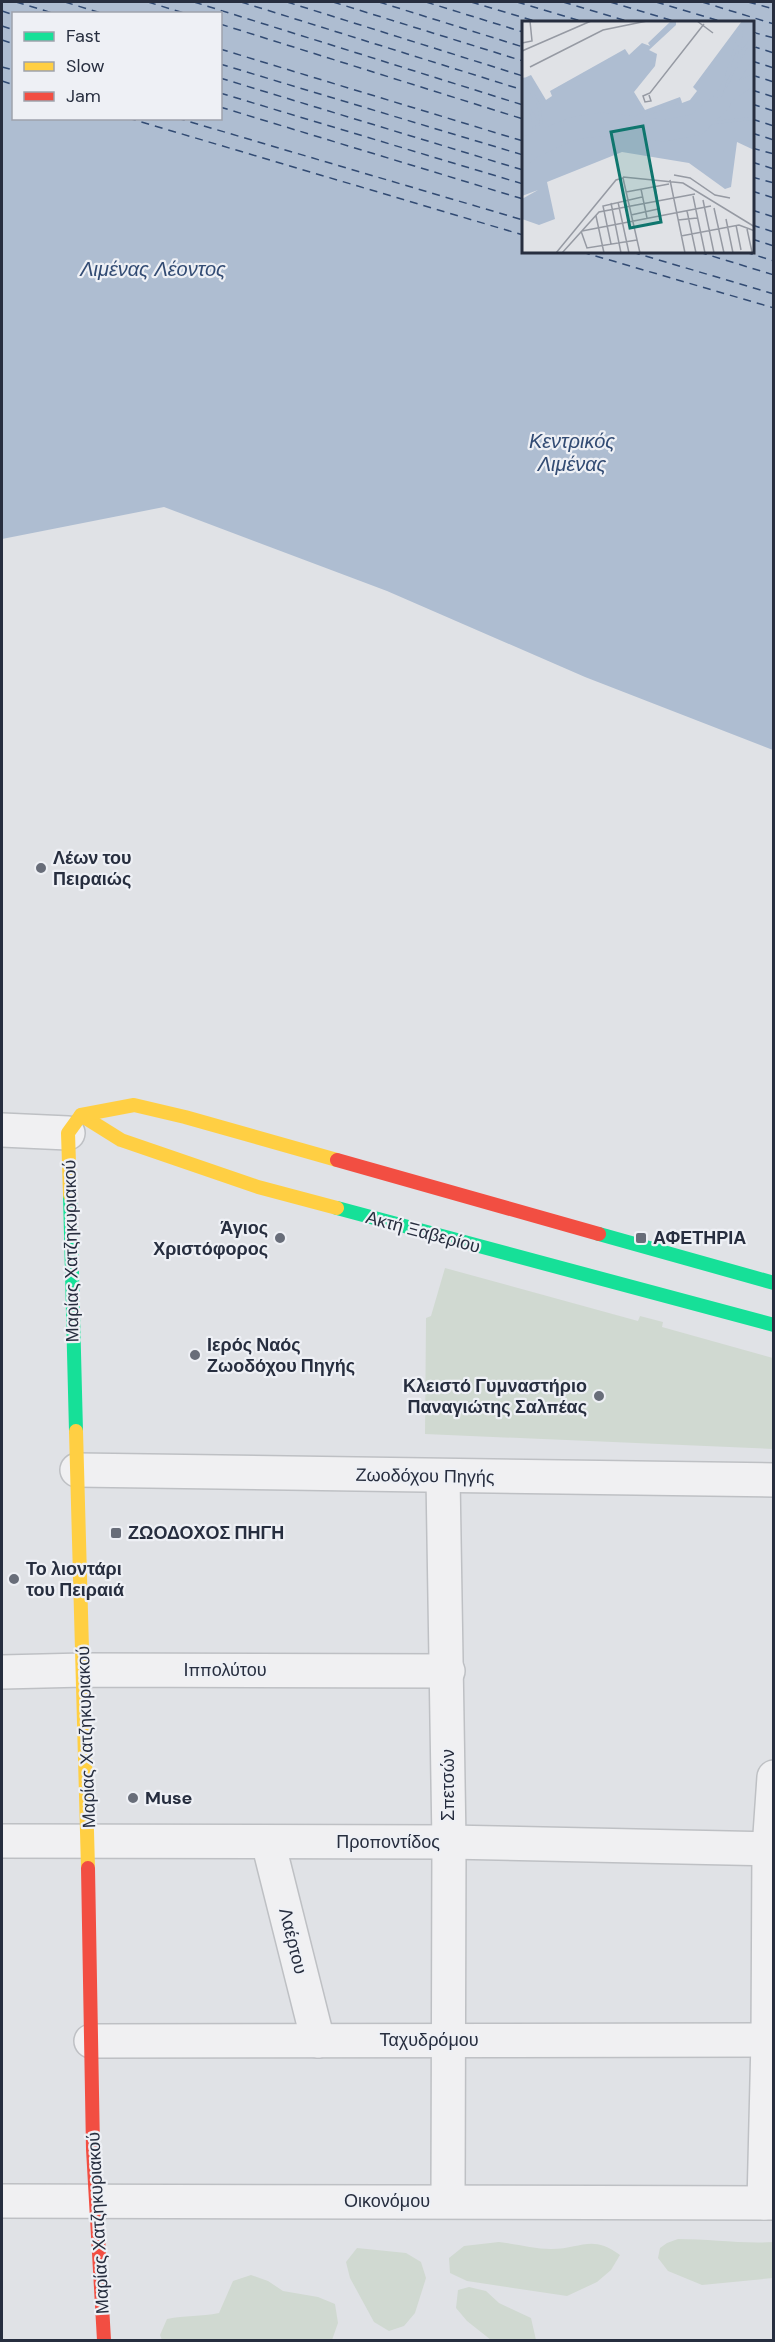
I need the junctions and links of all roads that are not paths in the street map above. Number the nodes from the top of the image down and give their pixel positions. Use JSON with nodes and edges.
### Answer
{"nodes":[{"id":1,"x":75,"y":1124,"type":"junction"},
{"id":2,"x":2,"y":1130,"type":"edge"},
{"id":3,"x":774,"y":1283,"type":"edge"},
{"id":4,"x":774,"y":1325,"type":"edge"},
{"id":5,"x":77,"y":1470,"type":"junction"},
{"id":6,"x":443,"y":1477,"type":"junction"},
{"id":7,"x":774,"y":1480,"type":"edge"},
{"id":8,"x":84,"y":1670,"type":"junction"},
{"id":9,"x":448,"y":1671,"type":"junction"},
{"id":10,"x":2,"y":1672,"type":"edge"},
{"id":11,"x":774,"y":1778,"type":"edge"},
{"id":12,"x":2,"y":1841,"type":"edge"},
{"id":13,"x":88,"y":1841,"type":"junction"},
{"id":14,"x":268,"y":1842,"type":"junction"},
{"id":15,"x":449,"y":1842,"type":"junction"},
{"id":16,"x":771,"y":1849,"type":"edge"},
{"id":17,"x":447,"y":2040,"type":"junction"},
{"id":18,"x":768,"y":2040,"type":"junction"},
{"id":19,"x":91,"y":2041,"type":"junction"},
{"id":20,"x":318,"y":2041,"type":"junction"},
{"id":21,"x":96,"y":2200,"type":"junction"},
{"id":22,"x":2,"y":2201,"type":"edge"},
{"id":23,"x":448,"y":2201,"type":"junction"},
{"id":24,"x":769,"y":2203,"type":"edge"},
{"id":25,"x":104,"y":2340,"type":"edge"}],
"edges":[{"from":1,"to":2,"type":"street"},
{"from":1,"to":3,"type":"main road"},
{"from":1,"to":4,"type":"main road","name":"Ακτή Ξαβερίου"},
{"from":1,"to":5,"type":"main road","name":"Μαρίας Χατζηκυριακού"},
{"from":5,"to":6,"type":"street","name":"Ζωοδόχου Πηγής"},
{"from":5,"to":8,"type":"main road","name":"Μαρίας Χατζηκυριακού"},
{"from":6,"to":7,"type":"street","name":"Ζωοδόχου Πηγής"},
{"from":6,"to":9,"type":"street","name":"Σπετσών"},
{"from":8,"to":9,"type":"street","name":"Ιππολύτου"},
{"from":8,"to":10,"type":"street","name":"Ιππολύτου"},
{"from":8,"to":13,"type":"main road","name":"Μαρίας Χατζηκυριακού"},
{"from":9,"to":15,"type":"street","name":"Σπετσών"},
{"from":11,"to":16,"type":"street"},
{"from":12,"to":13,"type":"street","name":"Προποντίδος"},
{"from":13,"to":14,"type":"street","name":"Προποντίδος"},
{"from":13,"to":19,"type":"main road","name":"Μαρίας Χατζηκυριακού"},
{"from":14,"to":15,"type":"street","name":"Προποντίδος"},
{"from":14,"to":20,"type":"street","name":"Λαέρτου"},
{"from":15,"to":16,"type":"street","name":"Προποντίδος"},
{"from":15,"to":17,"type":"street","name":"Σπετσών"},
{"from":16,"to":18,"type":"street"},
{"from":17,"to":18,"type":"street","name":"Ταχυδρόμου"},
{"from":17,"to":20,"type":"street","name":"Ταχυδρόμου"},
{"from":17,"to":23,"type":"street","name":"Σπετσών"},
{"from":18,"to":24,"type":"street"},
{"from":19,"to":20,"type":"street","name":"Ταχυδρόμου"},
{"from":19,"to":21,"type":"main road","name":"Μαρίας Χατζηκυριακού"},
{"from":21,"to":22,"type":"street","name":"Οικονόμου"},
{"from":21,"to":23,"type":"street","name":"Οικονόμου"},
{"from":21,"to":25,"type":"main road","name":"Μαρίας Χατζηκυριακού"},
{"from":23,"to":24,"type":"street","name":"Οικονόμου"}]}
